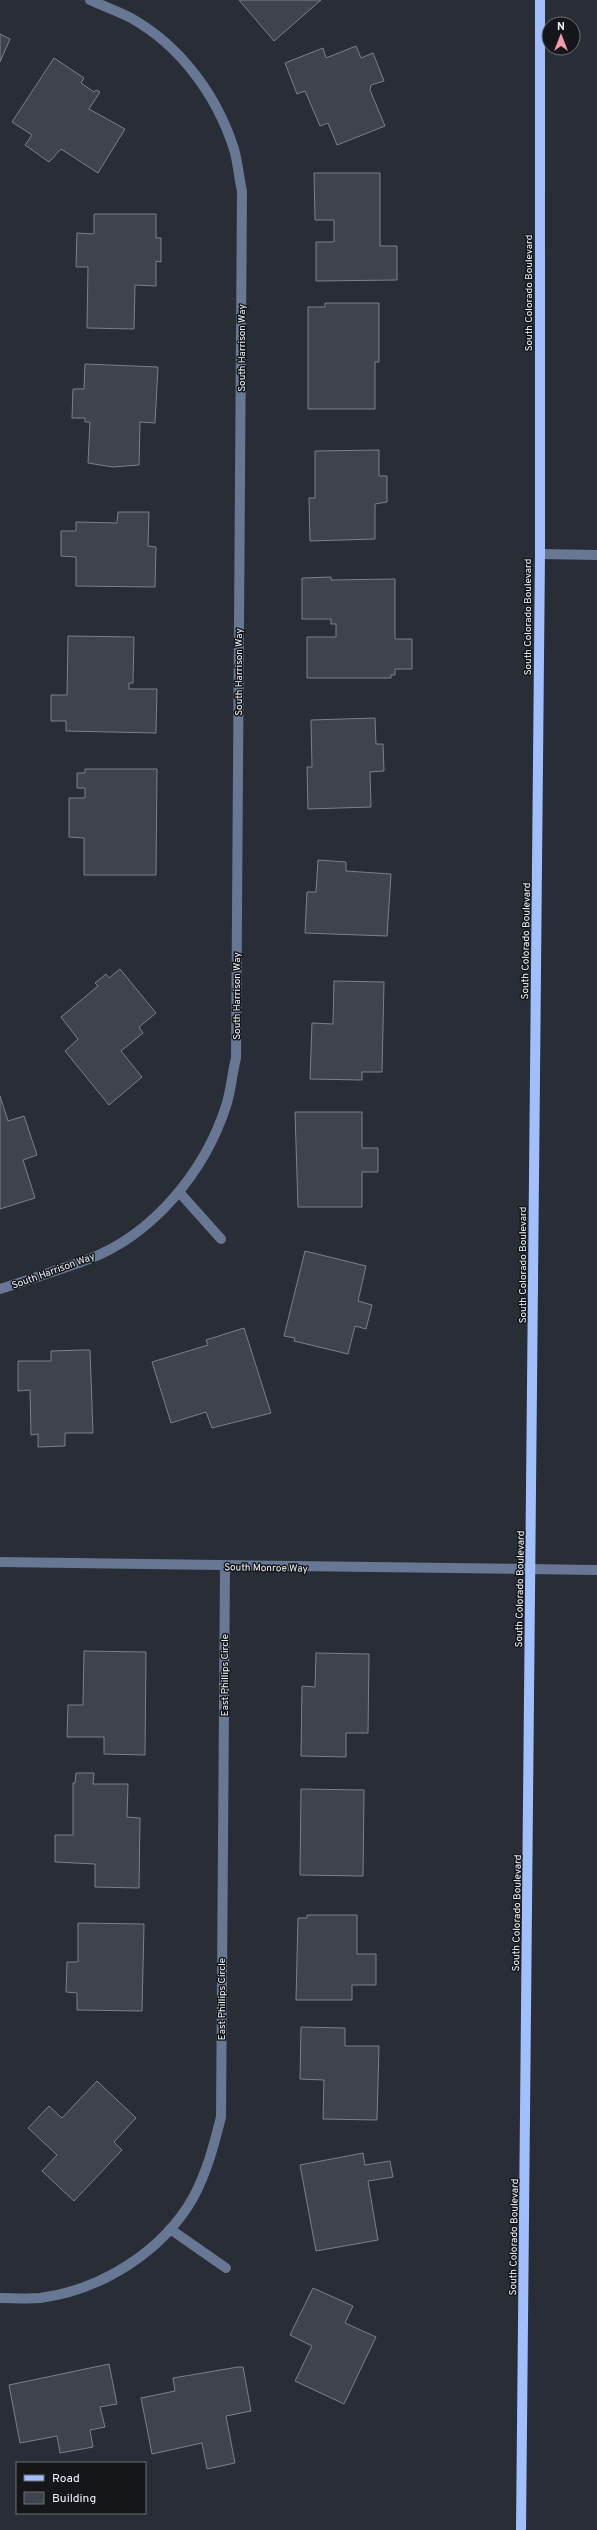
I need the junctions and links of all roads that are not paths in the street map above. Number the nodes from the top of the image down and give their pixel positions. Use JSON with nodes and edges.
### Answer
{"nodes":[{"id":1,"x":90,"y":0,"type":"edge"},
{"id":2,"x":540,"y":0,"type":"edge"},
{"id":3,"x":540,"y":554,"type":"junction"},
{"id":4,"x":597,"y":555,"type":"edge"},
{"id":5,"x":179,"y":1192,"type":"junction"},
{"id":6,"x":221,"y":1239,"type":"dead end"},
{"id":7,"x":0,"y":1289,"type":"edge"},
{"id":8,"x":0,"y":1562,"type":"edge"},
{"id":9,"x":225,"y":1566,"type":"junction"},
{"id":10,"x":531,"y":1569,"type":"junction"},
{"id":11,"x":597,"y":1570,"type":"edge"},
{"id":12,"x":170,"y":2229,"type":"junction"},
{"id":13,"x":226,"y":2268,"type":"dead end"},
{"id":14,"x":0,"y":2298,"type":"edge"},
{"id":15,"x":521,"y":2530,"type":"edge"}],
"edges":[{"from":1,"to":5,"type":"street","name":"South Harrison Way"},
{"from":2,"to":3,"type":"main road","name":"South Colorado Boulevard"},
{"from":3,"to":4,"type":"street"},
{"from":3,"to":10,"type":"main road","name":"South Colorado Boulevard"},
{"from":5,"to":6,"type":"street"},
{"from":5,"to":7,"type":"street","name":"South Harrison Way"},
{"from":8,"to":9,"type":"street","name":"South Monroe Way"},
{"from":9,"to":10,"type":"street","name":"South Monroe Way"},
{"from":9,"to":12,"type":"street","name":"East Phillips Circle"},
{"from":10,"to":11,"type":"street","name":"South Monroe Way"},
{"from":10,"to":15,"type":"main road","name":"South Colorado Boulevard"},
{"from":12,"to":13,"type":"street"},
{"from":12,"to":14,"type":"street","name":"East Phillips Circle"}]}
